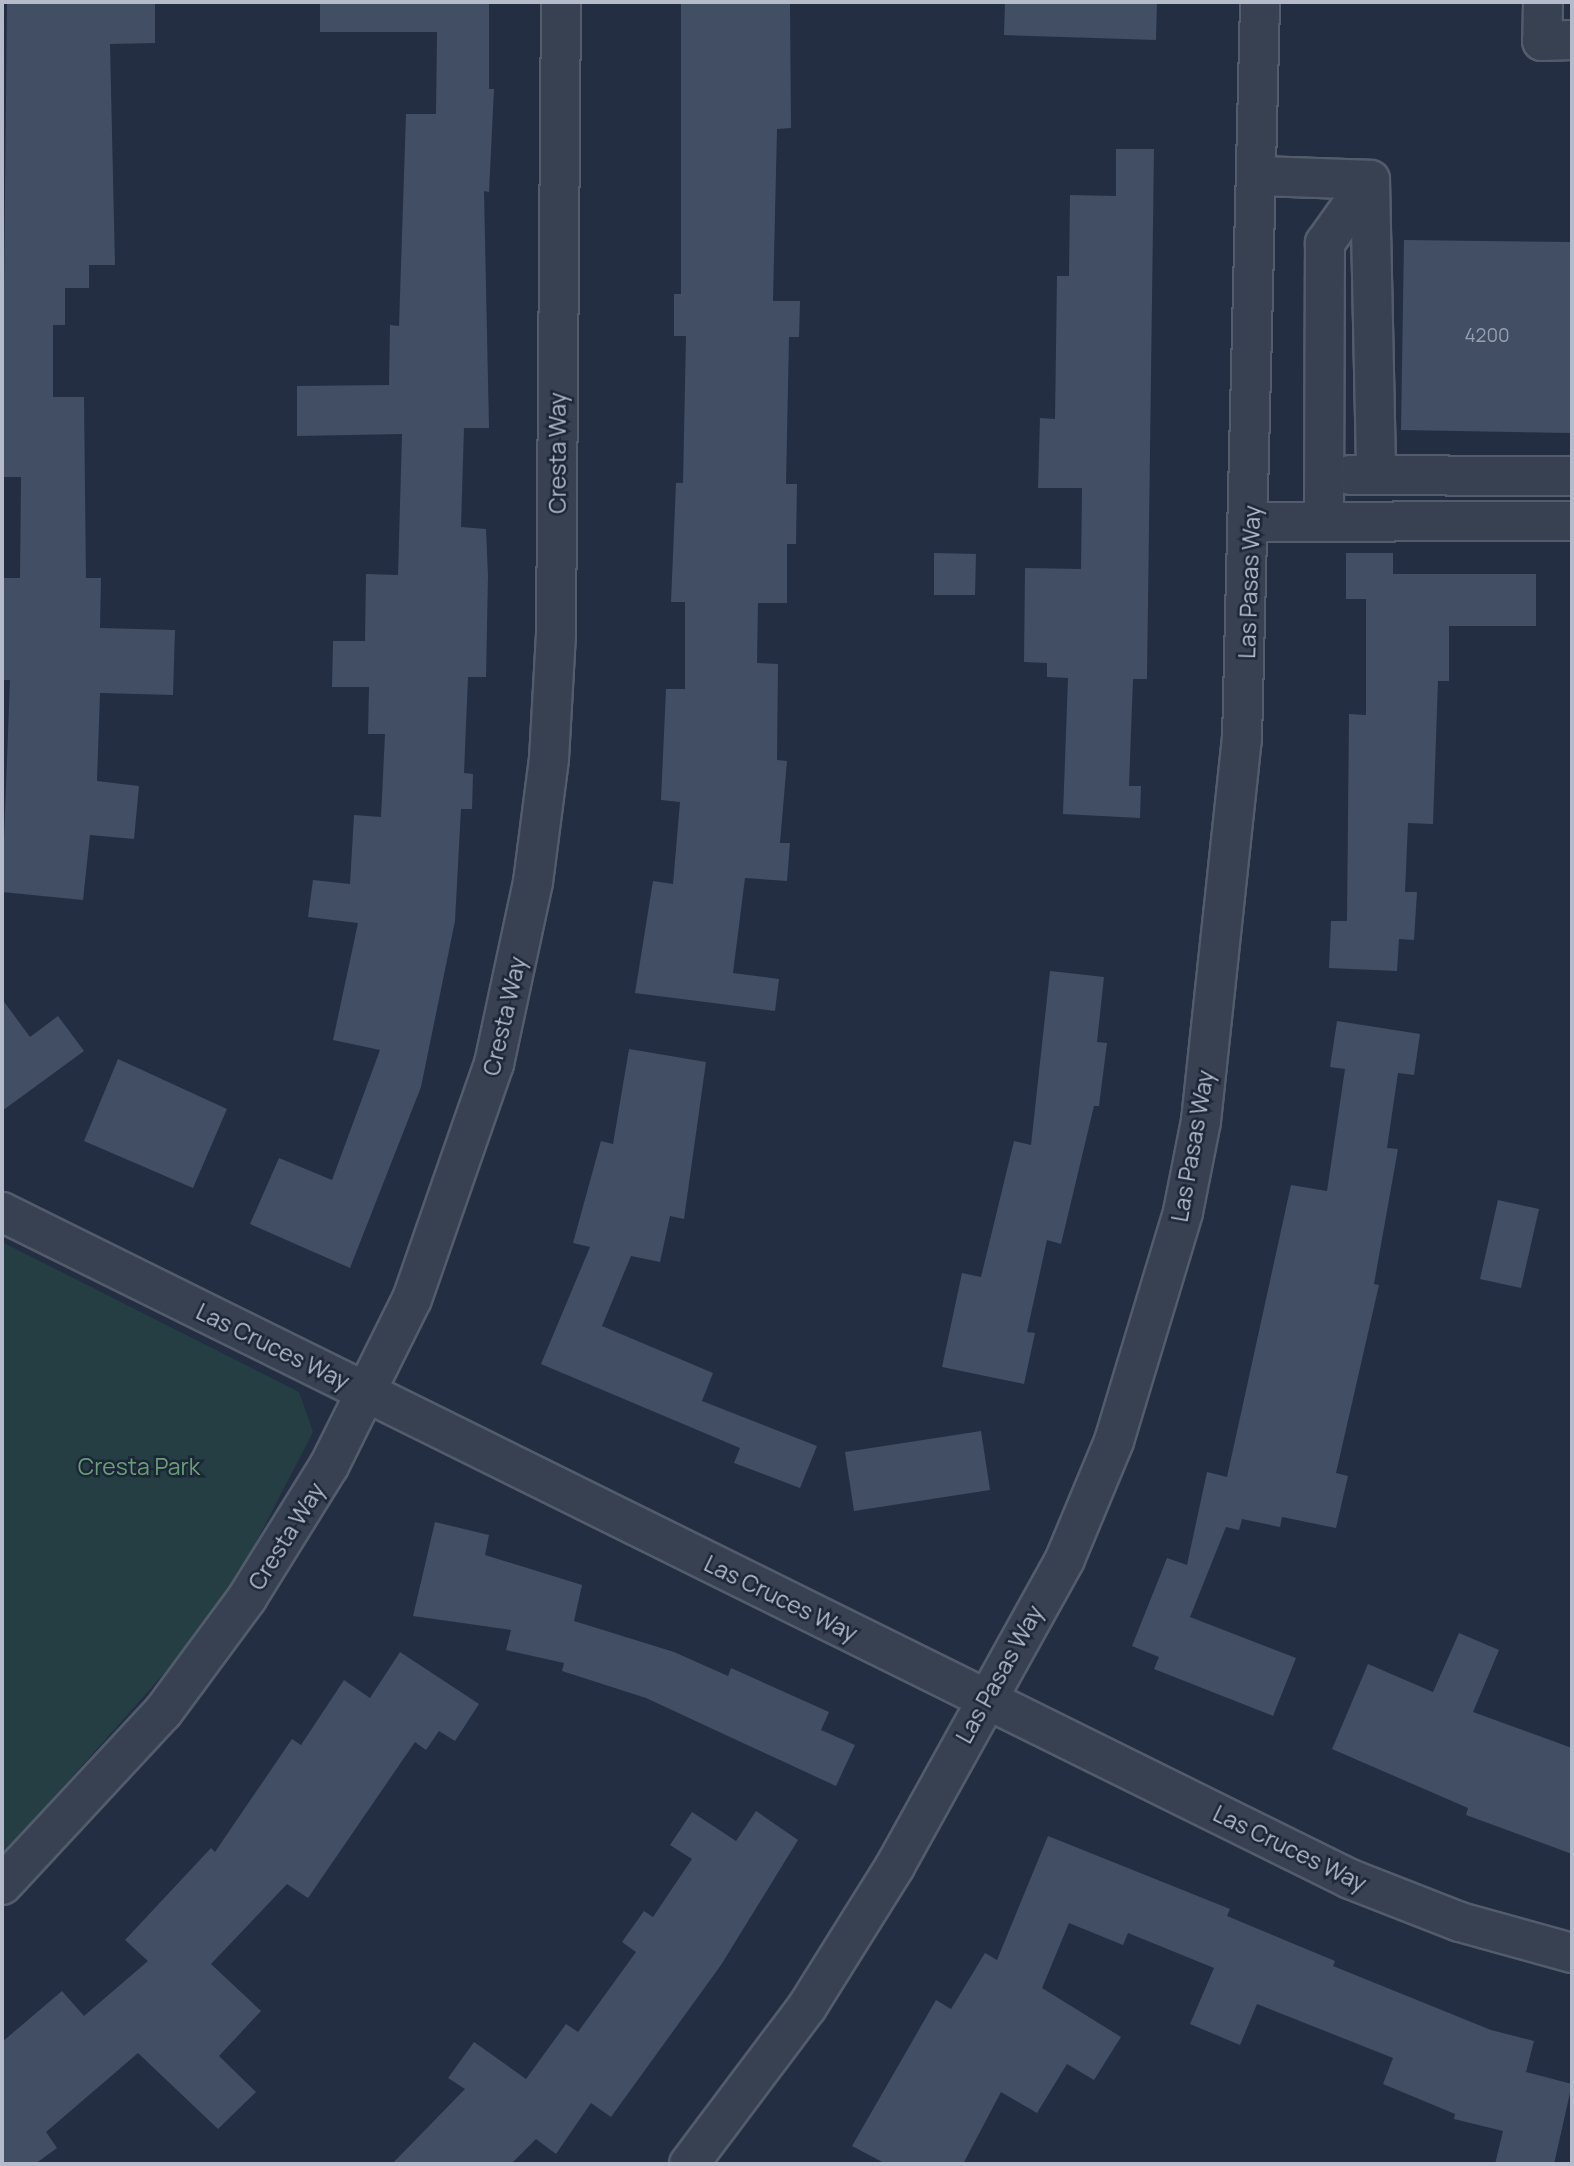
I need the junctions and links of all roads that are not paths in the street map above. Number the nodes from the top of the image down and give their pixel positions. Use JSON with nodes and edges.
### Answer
{"nodes":[{"id":1,"x":561,"y":2,"type":"edge"},
{"id":2,"x":1260,"y":2,"type":"edge"},
{"id":3,"x":1543,"y":2,"type":"edge"},
{"id":4,"x":1572,"y":40,"type":"edge"},
{"id":5,"x":1258,"y":176,"type":"junction"},
{"id":6,"x":1370,"y":180,"type":"junction"},
{"id":7,"x":1324,"y":475,"type":"junction"},
{"id":8,"x":1376,"y":475,"type":"junction"},
{"id":9,"x":1572,"y":476,"type":"edge"},
{"id":10,"x":1324,"y":519,"type":"junction"},
{"id":11,"x":1252,"y":522,"type":"junction"},
{"id":12,"x":1572,"y":522,"type":"edge"},
{"id":13,"x":2,"y":1212,"type":"edge"},
{"id":14,"x":368,"y":1393,"type":"junction"},
{"id":15,"x":983,"y":1698,"type":"junction"},
{"id":16,"x":2,"y":1885,"type":"edge"},
{"id":17,"x":1572,"y":1953,"type":"edge"},
{"id":18,"x":689,"y":2164,"type":"edge"}],
"edges":[{"from":1,"to":14,"type":"street","name":"Cresta Way"},
{"from":2,"to":5,"type":"street","name":"Las Pasas Way"},
{"from":3,"to":4,"type":"street"},
{"from":5,"to":6,"type":"street"},
{"from":5,"to":11,"type":"street","name":"Las Pasas Way"},
{"from":6,"to":7,"type":"street"},
{"from":6,"to":8,"type":"street"},
{"from":7,"to":8,"type":"street"},
{"from":7,"to":10,"type":"street"},
{"from":8,"to":9,"type":"street"},
{"from":10,"to":11,"type":"street"},
{"from":10,"to":12,"type":"street"},
{"from":11,"to":15,"type":"street","name":"Las Pasas Way"},
{"from":13,"to":14,"type":"street","name":"Las Cruces Way"},
{"from":14,"to":15,"type":"street","name":"Las Cruces Way"},
{"from":14,"to":16,"type":"street","name":"Cresta Way"},
{"from":15,"to":17,"type":"street","name":"Las Cruces Way"},
{"from":15,"to":18,"type":"street","name":"Las Pasas Way"}]}
